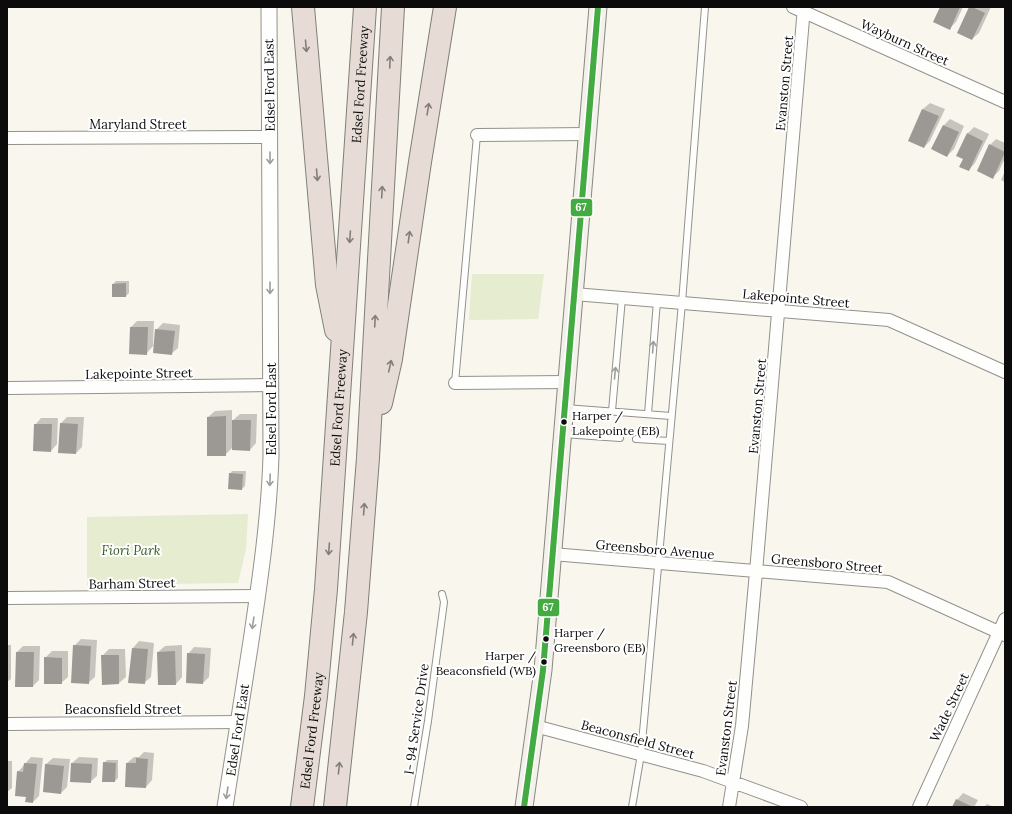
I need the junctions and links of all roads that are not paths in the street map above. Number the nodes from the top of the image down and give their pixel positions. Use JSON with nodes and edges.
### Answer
{"nodes":[{"id":1,"x":268,"y":7,"type":"edge"},
{"id":2,"x":303,"y":7,"type":"edge"},
{"id":3,"x":365,"y":7,"type":"edge"},
{"id":4,"x":393,"y":7,"type":"edge"},
{"id":5,"x":445,"y":7,"type":"edge"},
{"id":6,"x":598,"y":7,"type":"edge"},
{"id":7,"x":705,"y":7,"type":"edge"},
{"id":8,"x":800,"y":9,"type":"edge"},
{"id":9,"x":1005,"y":102,"type":"edge"},
{"id":10,"x":588,"y":134,"type":"junction"},
{"id":11,"x":477,"y":135,"type":"joint"},
{"id":12,"x":270,"y":137,"type":"junction"},
{"id":13,"x":7,"y":138,"type":"edge"},
{"id":14,"x":574,"y":294,"type":"junction"},
{"id":15,"x":622,"y":298,"type":"junction"},
{"id":16,"x":656,"y":300,"type":"junction"},
{"id":17,"x":682,"y":303,"type":"junction"},
{"id":18,"x":779,"y":311,"type":"junction"},
{"id":19,"x":342,"y":357,"type":"junction"},
{"id":20,"x":1005,"y":372,"type":"edge"},
{"id":21,"x":567,"y":382,"type":"junction"},
{"id":22,"x":455,"y":383,"type":"joint"},
{"id":23,"x":270,"y":385,"type":"junction"},
{"id":24,"x":7,"y":388,"type":"edge"},
{"id":25,"x":565,"y":408,"type":"junction"},
{"id":26,"x":612,"y":411,"type":"junction"},
{"id":27,"x":648,"y":414,"type":"junction"},
{"id":28,"x":671,"y":416,"type":"junction"},
{"id":29,"x":562,"y":434,"type":"junction"},
{"id":30,"x":620,"y":438,"type":"dead end"},
{"id":31,"x":636,"y":439,"type":"dead end"},
{"id":32,"x":669,"y":441,"type":"junction"},
{"id":33,"x":368,"y":458,"type":"junction"},
{"id":34,"x":552,"y":554,"type":"junction"},
{"id":35,"x":658,"y":563,"type":"junction"},
{"id":36,"x":756,"y":572,"type":"junction"},
{"id":37,"x":442,"y":594,"type":"dead end"},
{"id":38,"x":258,"y":596,"type":"junction"},
{"id":39,"x":7,"y":598,"type":"edge"},
{"id":40,"x":1005,"y":619,"type":"edge"},
{"id":41,"x":1002,"y":633,"type":"edge"},
{"id":42,"x":238,"y":722,"type":"junction"},
{"id":43,"x":7,"y":724,"type":"edge"},
{"id":44,"x":535,"y":726,"type":"junction"},
{"id":45,"x":641,"y":754,"type":"junction"},
{"id":46,"x":733,"y":782,"type":"junction"},
{"id":47,"x":225,"y":807,"type":"edge"},
{"id":48,"x":302,"y":807,"type":"edge"},
{"id":49,"x":335,"y":807,"type":"edge"},
{"id":50,"x":414,"y":807,"type":"edge"},
{"id":51,"x":524,"y":807,"type":"edge"},
{"id":52,"x":632,"y":807,"type":"edge"},
{"id":53,"x":729,"y":807,"type":"edge"},
{"id":54,"x":801,"y":807,"type":"edge"},
{"id":55,"x":919,"y":807,"type":"edge"}],
"edges":[{"from":1,"to":12,"type":"street","name":"Edsel Ford East"},
{"from":2,"to":19,"type":"highway","one_way":true},
{"from":3,"to":19,"type":"highway","name":"Edsel Ford Freeway","one_way":true},
{"from":33,"to":4,"type":"highway","one_way":true},
{"from":33,"to":5,"type":"highway","one_way":true},
{"from":6,"to":10,"type":"main road"},
{"from":7,"to":17,"type":"lane"},
{"from":8,"to":9,"type":"street","name":"Wayburn Street"},
{"from":8,"to":18,"type":"street","name":"Evanston Street"},
{"from":10,"to":11,"type":"street"},
{"from":10,"to":14,"type":"main road"},
{"from":11,"to":22,"type":"lane"},
{"from":12,"to":13,"type":"street","name":"Maryland Street"},
{"from":12,"to":23,"type":"street","name":"Edsel Ford East","one_way":true},
{"from":14,"to":15,"type":"street","name":"Lakepointe Street"},
{"from":14,"to":21,"type":"main road"},
{"from":15,"to":16,"type":"street","name":"Lakepointe Street"},
{"from":26,"to":15,"type":"lane","one_way":true},
{"from":16,"to":17,"type":"street","name":"Lakepointe Street"},
{"from":27,"to":16,"type":"lane","one_way":true},
{"from":17,"to":18,"type":"street","name":"Lakepointe Street"},
{"from":17,"to":28,"type":"lane"},
{"from":18,"to":20,"type":"street","name":"Lakepointe Street"},
{"from":18,"to":36,"type":"street","name":"Evanston Street"},
{"from":19,"to":48,"type":"highway","name":"Edsel Ford Freeway","one_way":true},
{"from":21,"to":22,"type":"street"},
{"from":21,"to":25,"type":"main road"},
{"from":23,"to":24,"type":"street","name":"Lakepointe Street"},
{"from":23,"to":38,"type":"street","name":"Edsel Ford East","one_way":true},
{"from":25,"to":26,"type":"lane"},
{"from":25,"to":29,"type":"main road"},
{"from":26,"to":27,"type":"lane"},
{"from":27,"to":28,"type":"lane"},
{"from":28,"to":32,"type":"lane"},
{"from":29,"to":30,"type":"lane"},
{"from":29,"to":34,"type":"main road"},
{"from":31,"to":32,"type":"lane"},
{"from":32,"to":35,"type":"lane"},
{"from":49,"to":33,"type":"highway","one_way":true},
{"from":34,"to":35,"type":"street","name":"Greensboro Avenue"},
{"from":34,"to":44,"type":"main road"},
{"from":35,"to":36,"type":"street","name":"Greensboro Avenue"},
{"from":35,"to":45,"type":"lane"},
{"from":36,"to":41,"type":"street","name":"Greensboro Street"},
{"from":36,"to":46,"type":"street","name":"Evanston Street"},
{"from":37,"to":50,"type":"lane","name":"I- 94 Service Drive"},
{"from":38,"to":39,"type":"street","name":"Barham Street"},
{"from":38,"to":42,"type":"street","name":"Edsel Ford East","one_way":true},
{"from":40,"to":41,"type":"street","name":"Wade Street"},
{"from":41,"to":55,"type":"street","name":"Wade Street"},
{"from":42,"to":43,"type":"street","name":"Beaconsfield Street"},
{"from":42,"to":47,"type":"street","name":"Edsel Ford East","one_way":true},
{"from":44,"to":45,"type":"street","name":"Beaconsfield Street"},
{"from":44,"to":51,"type":"main road"},
{"from":45,"to":46,"type":"street","name":"Beaconsfield Street"},
{"from":45,"to":52,"type":"lane"},
{"from":46,"to":53,"type":"street","name":"Evanston Street"},
{"from":46,"to":54,"type":"street","name":"Beaconsfield Street"}]}
